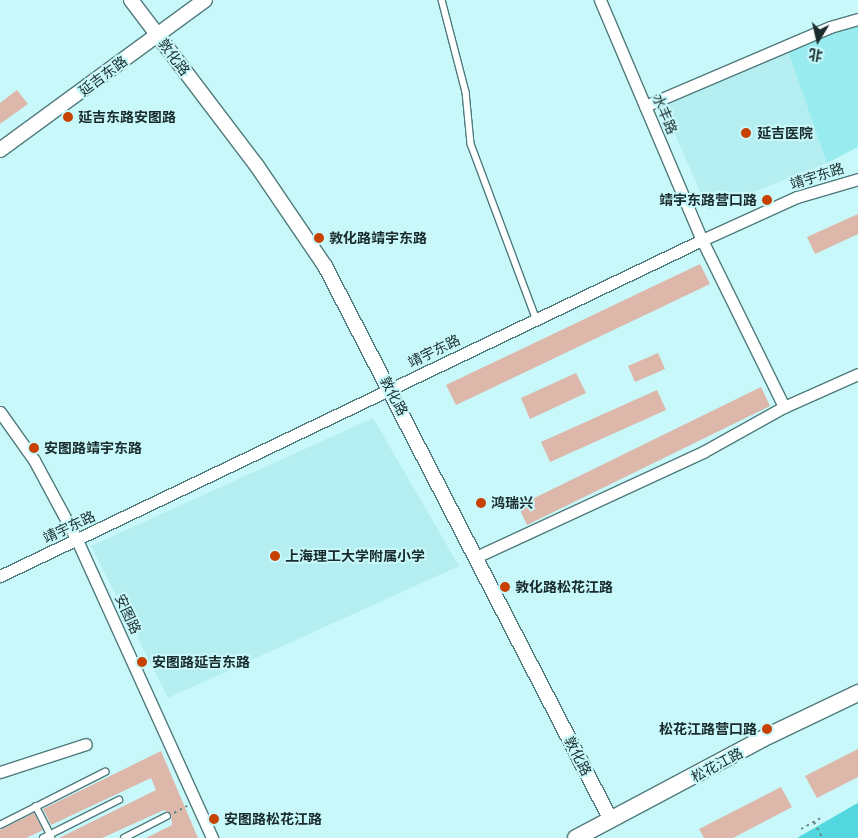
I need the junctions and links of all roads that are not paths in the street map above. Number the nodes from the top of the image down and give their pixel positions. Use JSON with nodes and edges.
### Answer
{"nodes":[{"id":1,"x":131,"y":0,"type":"edge"},
{"id":2,"x":205,"y":0,"type":"edge"},
{"id":3,"x":442,"y":0,"type":"edge"},
{"id":4,"x":600,"y":0,"type":"edge"},
{"id":5,"x":858,"y":19,"type":"edge"},
{"id":6,"x":158,"y":35,"type":"junction"},
{"id":7,"x":645,"y":106,"type":"junction"},
{"id":8,"x":0,"y":150,"type":"edge"},
{"id":9,"x":858,"y":179,"type":"edge"},
{"id":10,"x":702,"y":240,"type":"junction"},
{"id":11,"x":536,"y":318,"type":"junction"},
{"id":12,"x":858,"y":374,"type":"edge"},
{"id":13,"x":390,"y":389,"type":"junction"},
{"id":14,"x":784,"y":407,"type":"junction"},
{"id":15,"x":0,"y":412,"type":"edge"},
{"id":16,"x":77,"y":540,"type":"junction"},
{"id":17,"x":476,"y":557,"type":"junction"},
{"id":18,"x":0,"y":576,"type":"edge"},
{"id":19,"x":858,"y":692,"type":"edge"},
{"id":20,"x":86,"y":744,"type":"dead end"},
{"id":21,"x":0,"y":772,"type":"edge"},
{"id":22,"x":105,"y":772,"type":"dead end"},
{"id":23,"x":119,"y":800,"type":"dead end"},
{"id":24,"x":36,"y":806,"type":"junction"},
{"id":25,"x":167,"y":816,"type":"road end"},
{"id":26,"x":611,"y":820,"type":"junction"},
{"id":27,"x":0,"y":825,"type":"edge"},
{"id":28,"x":51,"y":836,"type":"edge"},
{"id":29,"x":43,"y":838,"type":"edge"},
{"id":30,"x":124,"y":838,"type":"edge"},
{"id":31,"x":212,"y":838,"type":"edge"},
{"id":32,"x":576,"y":838,"type":"edge"}],
"edges":[{"from":1,"to":6,"type":"street","name":"敦化路"},
{"from":2,"to":6,"type":"street","name":"延吉东路"},
{"from":3,"to":11,"type":"lane"},
{"from":4,"to":7,"type":"street","name":"水丰路"},
{"from":5,"to":7,"type":"street"},
{"from":6,"to":8,"type":"street","name":"延吉东路"},
{"from":6,"to":13,"type":"street","name":"敦化路"},
{"from":7,"to":10,"type":"street","name":"水丰路"},
{"from":9,"to":10,"type":"street","name":"靖宇东路"},
{"from":10,"to":11,"type":"street","name":"靖宇东路"},
{"from":10,"to":14,"type":"street","name":"水丰路"},
{"from":11,"to":13,"type":"street","name":"靖宇东路"},
{"from":12,"to":14,"type":"street"},
{"from":13,"to":16,"type":"street","name":"靖宇东路"},
{"from":13,"to":17,"type":"street","name":"敦化路"},
{"from":14,"to":17,"type":"street"},
{"from":15,"to":16,"type":"street","name":"安图路"},
{"from":16,"to":18,"type":"street","name":"靖宇东路"},
{"from":16,"to":31,"type":"street","name":"安图路"},
{"from":17,"to":26,"type":"street","name":"敦化路"},
{"from":19,"to":26,"type":"main road","name":"松花江路"},
{"from":20,"to":21,"type":"street"},
{"from":22,"to":24,"type":"lane"},
{"from":23,"to":28,"type":"lane"},
{"from":24,"to":27,"type":"lane"},
{"from":24,"to":28,"type":"lane"},
{"from":25,"to":30,"type":"lane"},
{"from":26,"to":32,"type":"main road","name":"松花江路"},
{"from":28,"to":29,"type":"lane"}]}
